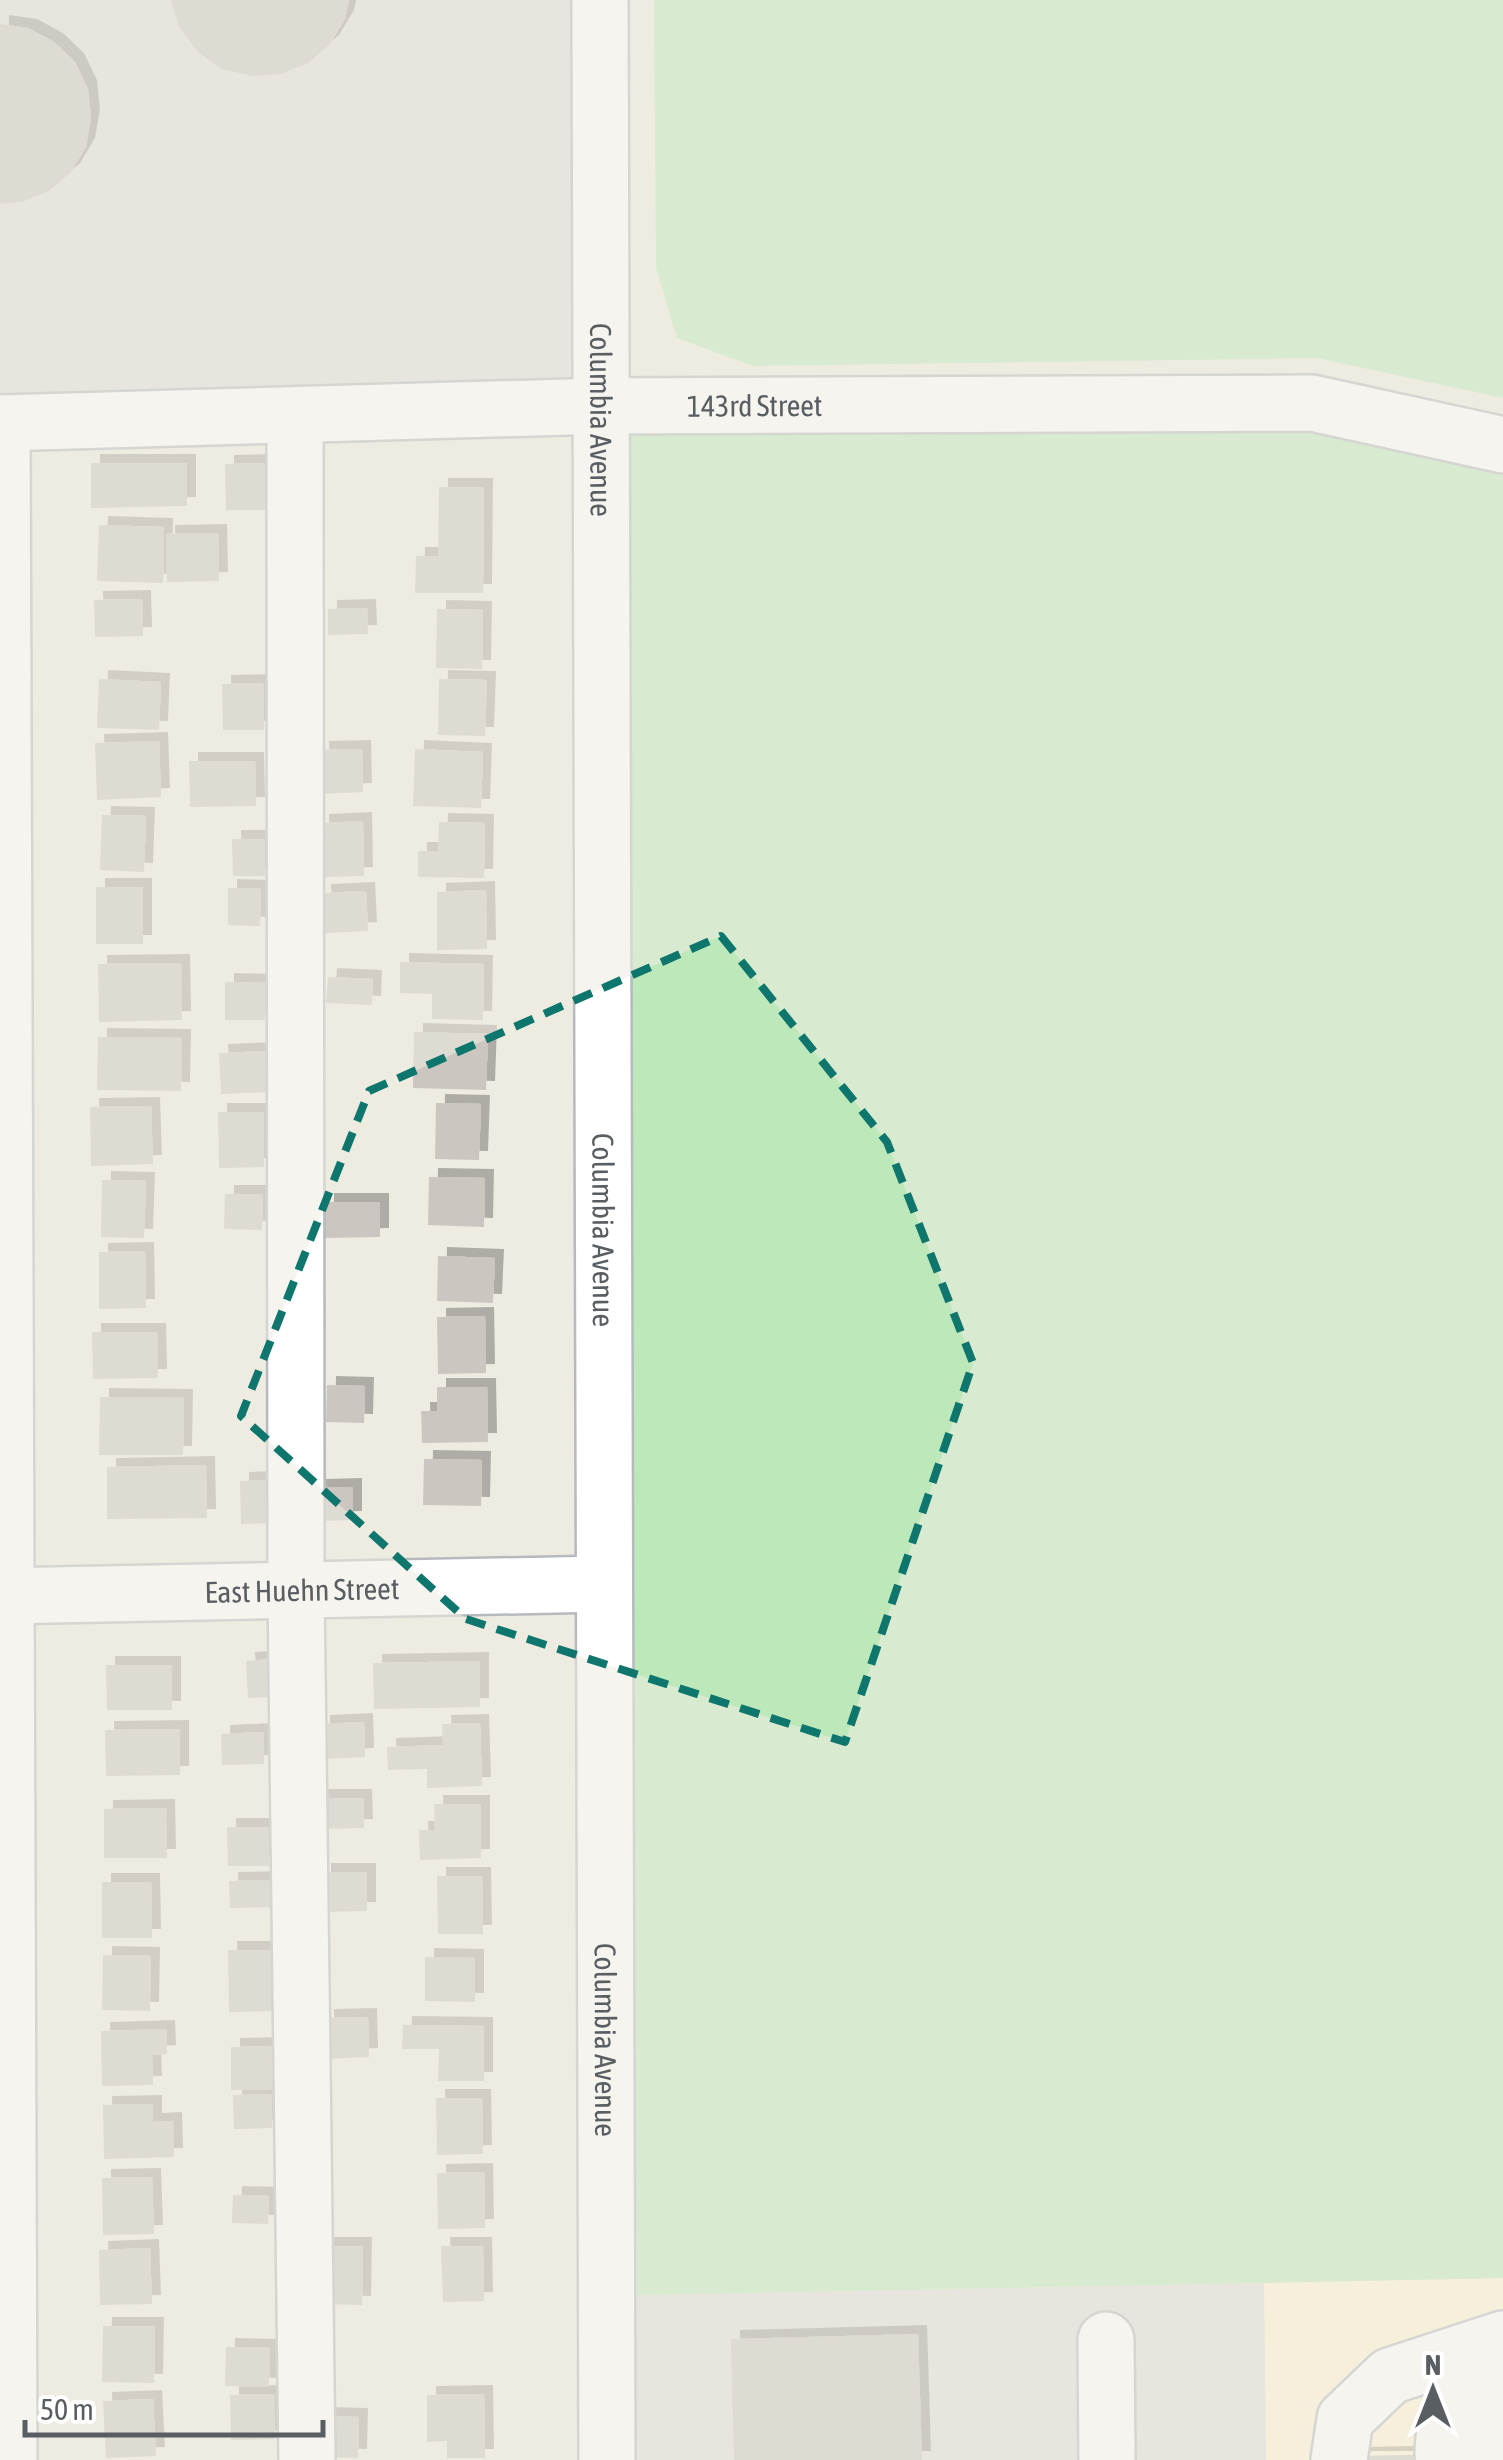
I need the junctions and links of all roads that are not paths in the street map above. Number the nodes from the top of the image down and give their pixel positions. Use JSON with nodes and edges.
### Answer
{"nodes":[{"id":1,"x":600,"y":0,"type":"edge"},
{"id":2,"x":602,"y":406,"type":"junction"},
{"id":3,"x":295,"y":418,"type":"junction"},
{"id":4,"x":1,"y":423,"type":"edge"},
{"id":5,"x":1503,"y":446,"type":"edge"},
{"id":6,"x":604,"y":1584,"type":"junction"},
{"id":7,"x":296,"y":1590,"type":"junction"},
{"id":8,"x":4,"y":1596,"type":"edge"},
{"id":9,"x":1106,"y":2340,"type":"dead end"},
{"id":10,"x":1503,"y":2342,"type":"edge"},
{"id":11,"x":1503,"y":2394,"type":"edge"},
{"id":12,"x":9,"y":2460,"type":"edge"},
{"id":13,"x":307,"y":2460,"type":"edge"},
{"id":14,"x":606,"y":2460,"type":"edge"},
{"id":15,"x":1107,"y":2460,"type":"edge"},
{"id":16,"x":1339,"y":2460,"type":"edge"}],
"edges":[{"from":1,"to":2,"type":"street","name":"Columbia Avenue"},
{"from":2,"to":3,"type":"street","name":"143rd Street"},
{"from":2,"to":5,"type":"street","name":"143rd Street"},
{"from":2,"to":6,"type":"street","name":"Columbia Avenue"},
{"from":3,"to":4,"type":"street","name":"143rd Street"},
{"from":3,"to":7,"type":"street"},
{"from":4,"to":8,"type":"street"},
{"from":6,"to":7,"type":"street","name":"East Huehn Street"},
{"from":6,"to":14,"type":"street","name":"Columbia Avenue"},
{"from":7,"to":8,"type":"street","name":"East Huehn Street"},
{"from":7,"to":13,"type":"street"},
{"from":8,"to":12,"type":"street"},
{"from":9,"to":15,"type":"street"},
{"from":10,"to":11,"type":"street"},
{"from":10,"to":16,"type":"street"}]}
